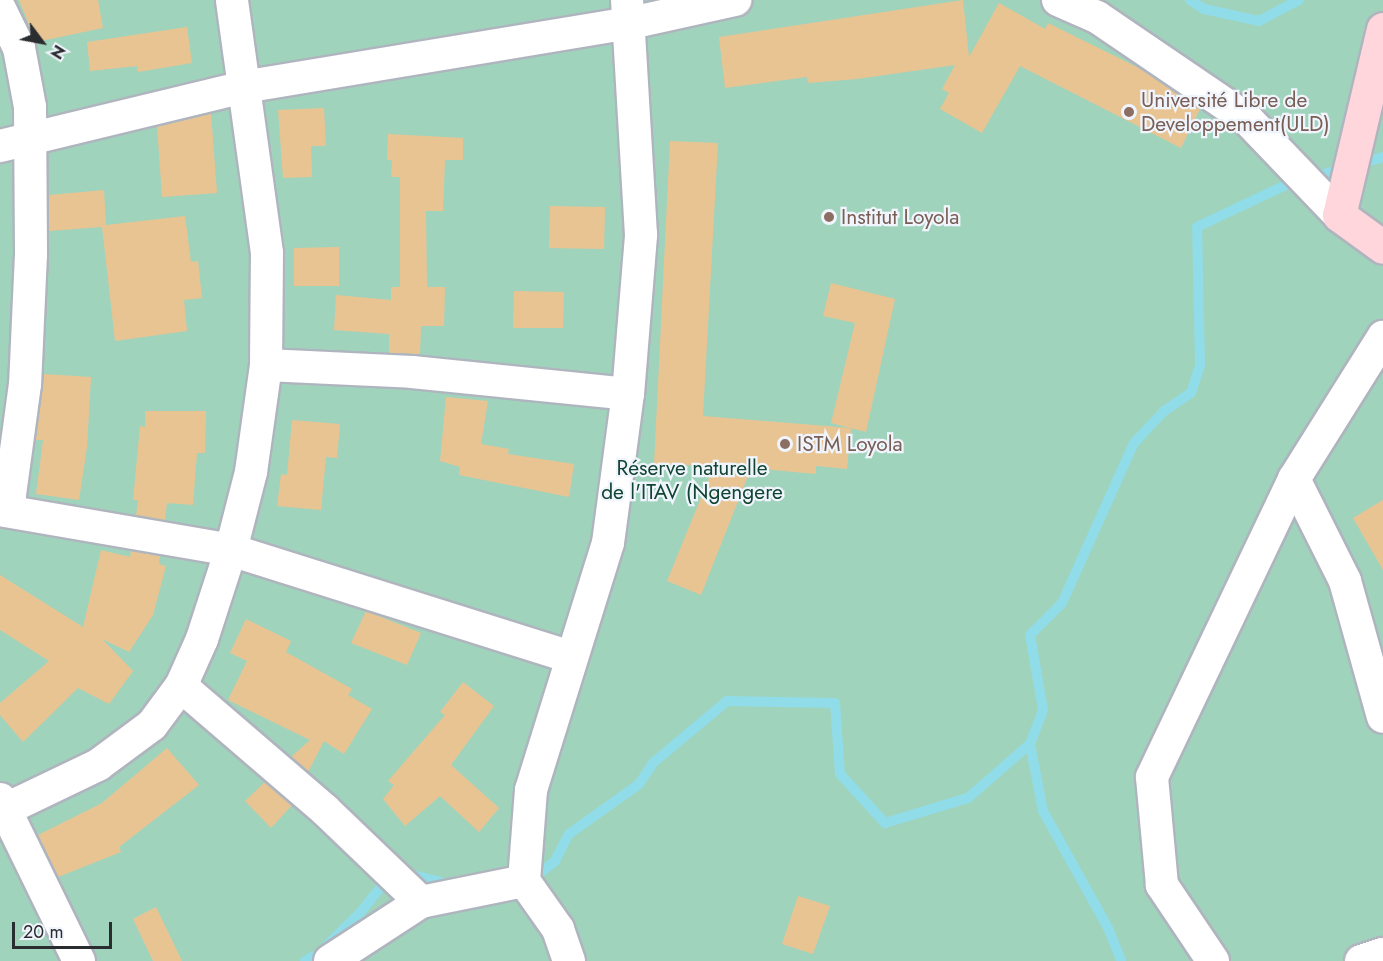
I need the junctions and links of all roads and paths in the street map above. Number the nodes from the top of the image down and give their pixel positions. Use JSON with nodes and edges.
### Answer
{"nodes":[{"id":1,"x":232,"y":0,"type":"edge"},
{"id":2,"x":735,"y":0,"type":"edge"},
{"id":3,"x":1058,"y":0,"type":"edge"},
{"id":4,"x":0,"y":9,"type":"edge"},
{"id":5,"x":629,"y":11,"type":"edge"},
{"id":6,"x":1383,"y":29,"type":"edge"},
{"id":7,"x":243,"y":87,"type":"junction"},
{"id":8,"x":15,"y":144,"type":"edge"},
{"id":9,"x":1339,"y":215,"type":"junction"},
{"id":10,"x":1383,"y":247,"type":"edge"},
{"id":11,"x":1383,"y":338,"type":"edge"},
{"id":12,"x":266,"y":365,"type":"junction"},
{"id":13,"x":628,"y":394,"type":"junction"},
{"id":14,"x":1294,"y":479,"type":"junction"},
{"id":15,"x":4,"y":510,"type":"edge"},
{"id":16,"x":231,"y":550,"type":"junction"},
{"id":17,"x":571,"y":657,"type":"junction"},
{"id":18,"x":180,"y":686,"type":"junction"},
{"id":19,"x":1383,"y":717,"type":"edge"},
{"id":20,"x":2,"y":807,"type":"edge"},
{"id":21,"x":526,"y":883,"type":"junction"},
{"id":22,"x":421,"y":902,"type":"junction"},
{"id":23,"x":1383,"y":954,"type":"edge"},
{"id":24,"x":79,"y":961,"type":"edge"},
{"id":25,"x":330,"y":961,"type":"edge"},
{"id":26,"x":569,"y":961,"type":"edge"},
{"id":27,"x":1213,"y":961,"type":"edge"},
{"id":28,"x":1361,"y":961,"type":"edge"}],
"edges":[{"from":1,"to":7,"type":"street"},
{"from":2,"to":5,"type":"street"},
{"from":3,"to":9,"type":"street"},
{"from":4,"to":8,"type":"street"},
{"from":5,"to":7,"type":"street"},
{"from":5,"to":13,"type":"street"},
{"from":6,"to":9,"type":"street"},
{"from":7,"to":8,"type":"street"},
{"from":7,"to":12,"type":"street"},
{"from":8,"to":15,"type":"street"},
{"from":9,"to":10,"type":"street"},
{"from":11,"to":14,"type":"street"},
{"from":12,"to":13,"type":"street"},
{"from":12,"to":16,"type":"street"},
{"from":13,"to":17,"type":"street"},
{"from":14,"to":19,"type":"street"},
{"from":14,"to":27,"type":"street"},
{"from":15,"to":16,"type":"street"},
{"from":16,"to":17,"type":"street"},
{"from":16,"to":18,"type":"street"},
{"from":17,"to":21,"type":"street"},
{"from":18,"to":20,"type":"street"},
{"from":18,"to":22,"type":"street"},
{"from":20,"to":24,"type":"street"},
{"from":21,"to":22,"type":"street"},
{"from":21,"to":26,"type":"street"},
{"from":22,"to":25,"type":"street"},
{"from":23,"to":28,"type":"street"}]}
